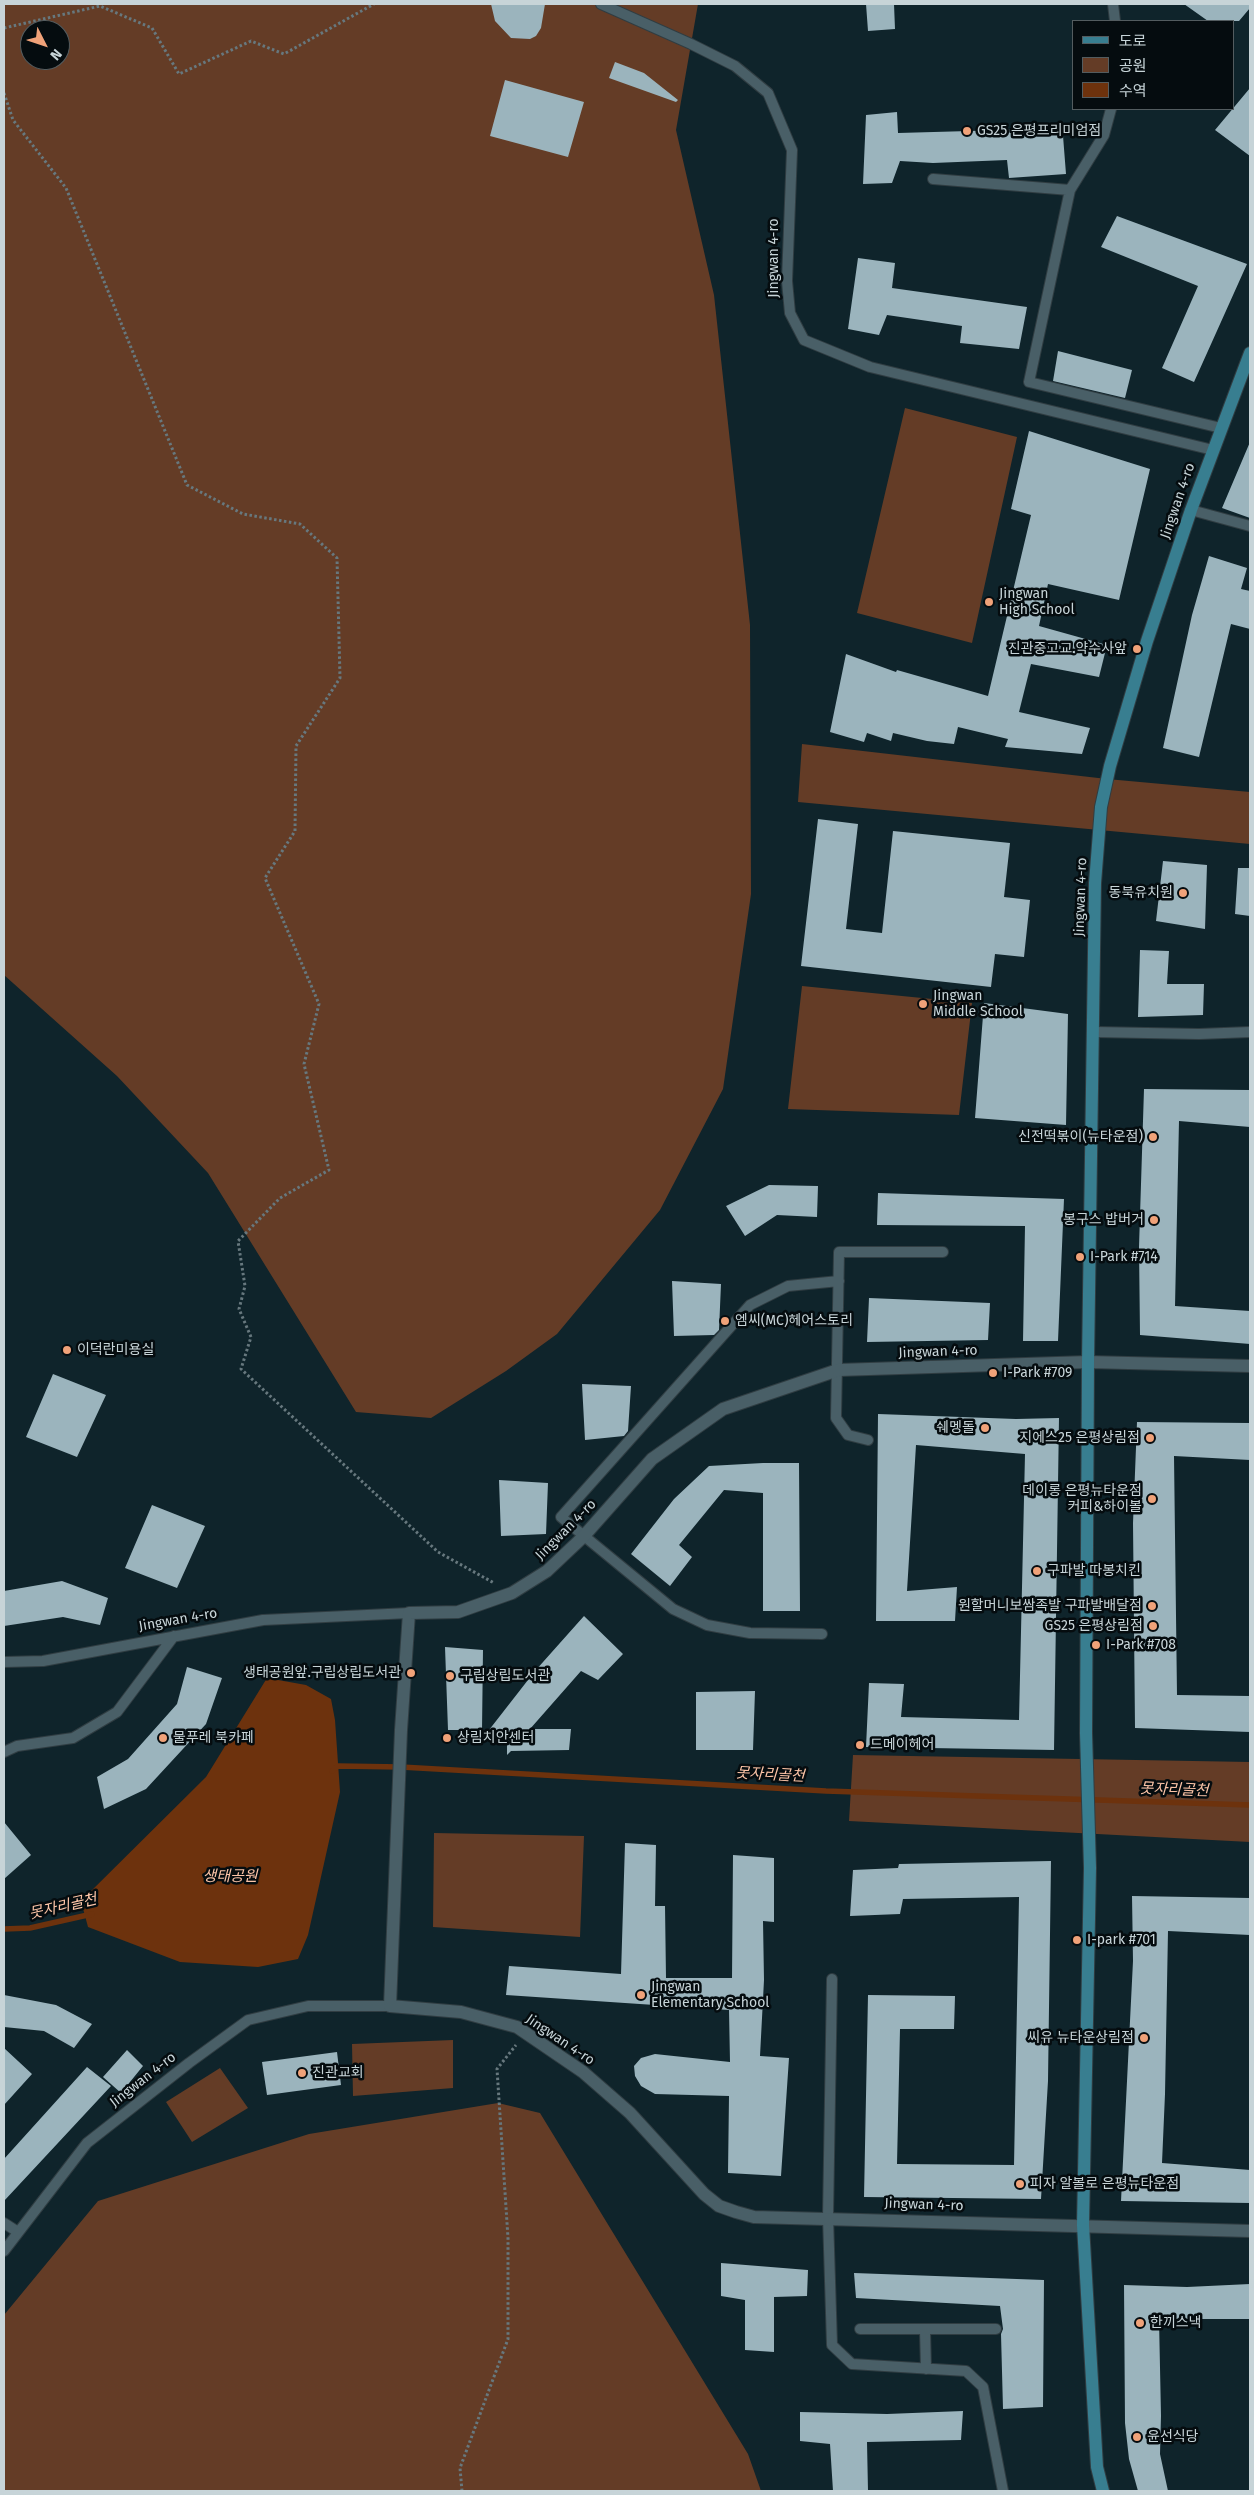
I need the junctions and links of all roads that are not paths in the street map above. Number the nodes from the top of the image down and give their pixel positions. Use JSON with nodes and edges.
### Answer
{"nodes":[{"id":1,"x":601,"y":4,"type":"edge"},
{"id":2,"x":1113,"y":4,"type":"edge"},
{"id":3,"x":1115,"y":20,"type":"edge"},
{"id":4,"x":1111,"y":110,"type":"edge"},
{"id":5,"x":933,"y":179,"type":"dead end"},
{"id":6,"x":1070,"y":190,"type":"junction"},
{"id":7,"x":1250,"y":352,"type":"edge"},
{"id":8,"x":1221,"y":428,"type":"junction"},
{"id":9,"x":1213,"y":450,"type":"junction"},
{"id":10,"x":1191,"y":510,"type":"junction"},
{"id":11,"x":1250,"y":526,"type":"edge"},
{"id":12,"x":1095,"y":1032,"type":"junction"},
{"id":13,"x":1250,"y":1032,"type":"edge"},
{"id":14,"x":943,"y":1252,"type":"dead end"},
{"id":15,"x":839,"y":1281,"type":"junction"},
{"id":16,"x":1088,"y":1362,"type":"junction"},
{"id":17,"x":1250,"y":1366,"type":"edge"},
{"id":18,"x":838,"y":1370,"type":"junction"},
{"id":19,"x":868,"y":1440,"type":"dead end"},
{"id":20,"x":583,"y":1537,"type":"junction"},
{"id":21,"x":409,"y":1613,"type":"junction"},
{"id":22,"x":822,"y":1634,"type":"dead end"},
{"id":23,"x":174,"y":1636,"type":"junction"},
{"id":24,"x":4,"y":1662,"type":"edge"},
{"id":25,"x":4,"y":1752,"type":"edge"},
{"id":26,"x":832,"y":1979,"type":"dead end"},
{"id":27,"x":390,"y":2006,"type":"junction"},
{"id":28,"x":828,"y":2217,"type":"junction"},
{"id":29,"x":4,"y":2223,"type":"edge"},
{"id":30,"x":1083,"y":2225,"type":"junction"},
{"id":31,"x":1250,"y":2231,"type":"edge"},
{"id":32,"x":18,"y":2232,"type":"junction"},
{"id":33,"x":4,"y":2251,"type":"edge"},
{"id":34,"x":860,"y":2329,"type":"dead end"},
{"id":35,"x":996,"y":2329,"type":"dead end"},
{"id":36,"x":925,"y":2330,"type":"junction"},
{"id":37,"x":926,"y":2369,"type":"junction"},
{"id":38,"x":1003,"y":2491,"type":"edge"},
{"id":39,"x":1103,"y":2491,"type":"edge"}],
"edges":[{"from":1,"to":9,"type":"lane","name":"Jingwan 4-ro"},
{"from":2,"to":3,"type":"lane"},
{"from":4,"to":6,"type":"lane"},
{"from":5,"to":6,"type":"lane"},
{"from":6,"to":8,"type":"lane"},
{"from":7,"to":8,"type":"street","name":"Jingwan 4-ro"},
{"from":8,"to":9,"type":"street","name":"Jingwan 4-ro"},
{"from":9,"to":10,"type":"street","name":"Jingwan 4-ro"},
{"from":10,"to":11,"type":"lane"},
{"from":10,"to":12,"type":"street","name":"Jingwan 4-ro"},
{"from":12,"to":13,"type":"lane"},
{"from":12,"to":16,"type":"street","name":"Jingwan 4-ro"},
{"from":14,"to":15,"type":"lane"},
{"from":15,"to":18,"type":"lane"},
{"from":15,"to":20,"type":"lane"},
{"from":16,"to":17,"type":"street"},
{"from":16,"to":18,"type":"street","name":"Jingwan 4-ro"},
{"from":16,"to":30,"type":"street","name":"Jingwan 4-ro"},
{"from":18,"to":19,"type":"lane"},
{"from":18,"to":20,"type":"street","name":"Jingwan 4-ro"},
{"from":20,"to":21,"type":"street","name":"Jingwan 4-ro"},
{"from":20,"to":22,"type":"lane"},
{"from":21,"to":23,"type":"lane","name":"Jingwan 4-ro"},
{"from":21,"to":27,"type":"street"},
{"from":23,"to":24,"type":"lane","name":"Jingwan 4-ro"},
{"from":23,"to":25,"type":"lane"},
{"from":26,"to":28,"type":"lane"},
{"from":27,"to":28,"type":"street","name":"Jingwan 4-ro"},
{"from":27,"to":32,"type":"lane","name":"Jingwan 4-ro"},
{"from":28,"to":30,"type":"street","name":"Jingwan 4-ro"},
{"from":28,"to":37,"type":"lane"},
{"from":29,"to":32,"type":"lane"},
{"from":30,"to":31,"type":"street","name":"Jingwan 4-ro"},
{"from":30,"to":39,"type":"street"},
{"from":32,"to":33,"type":"lane","name":"Jingwan 4-ro"},
{"from":34,"to":36,"type":"lane"},
{"from":35,"to":36,"type":"lane"},
{"from":36,"to":37,"type":"lane"},
{"from":37,"to":38,"type":"lane"}]}
